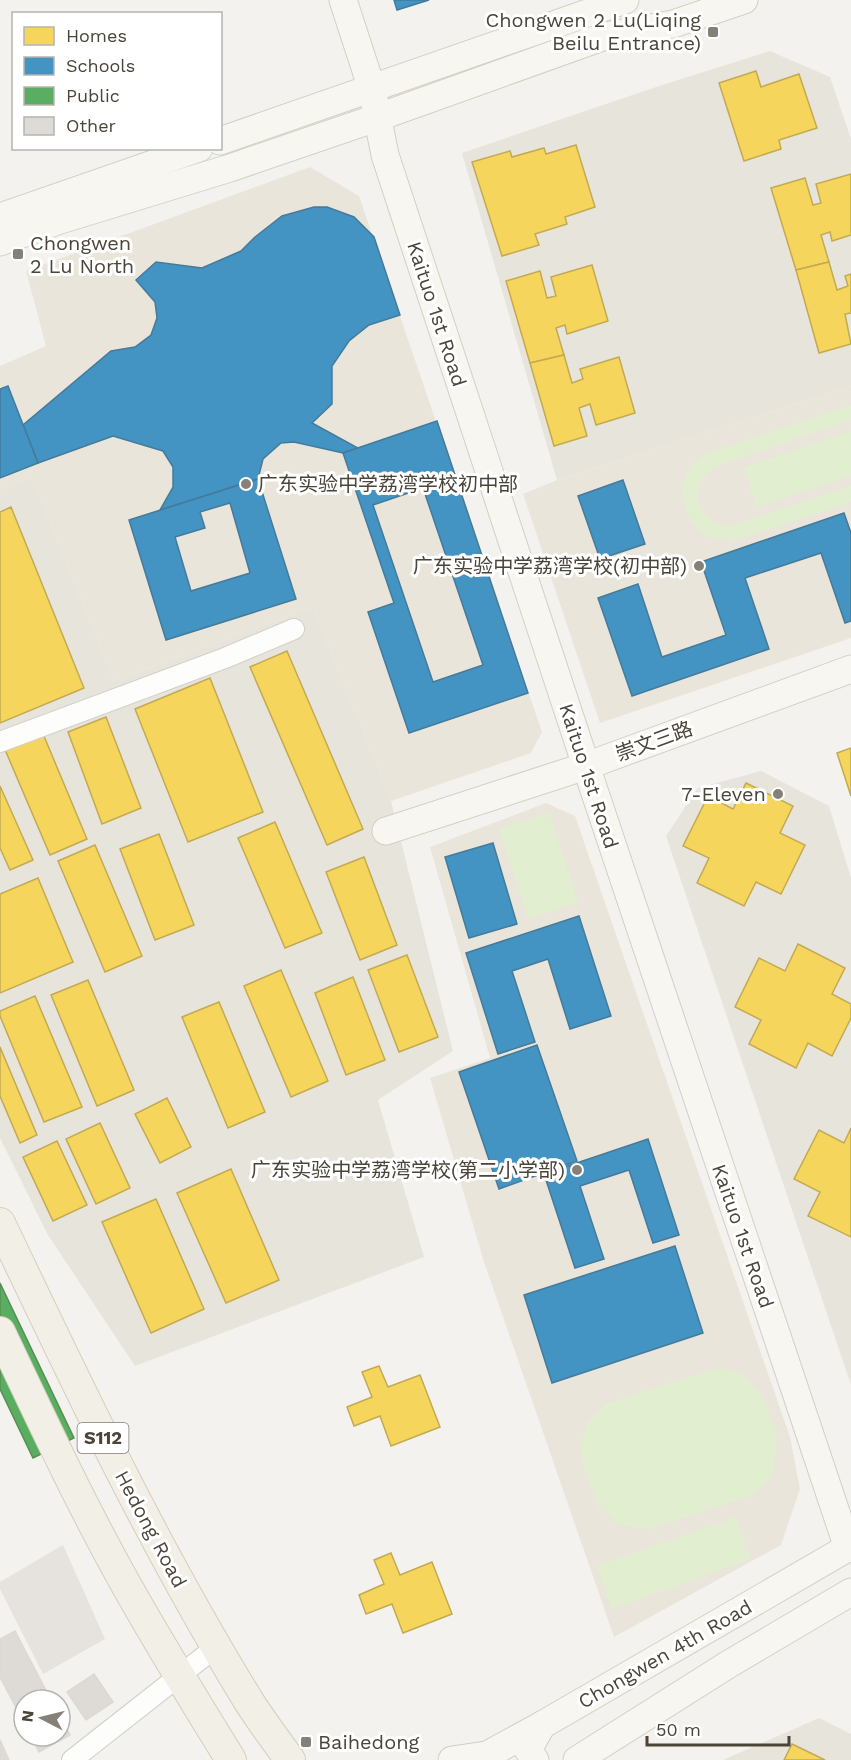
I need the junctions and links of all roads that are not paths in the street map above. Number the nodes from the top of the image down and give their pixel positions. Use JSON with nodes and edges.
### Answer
{"nodes":[{"id":1,"x":343,"y":0,"type":"edge"},
{"id":2,"x":625,"y":0,"type":"edge"},
{"id":3,"x":686,"y":0,"type":"edge"},
{"id":4,"x":744,"y":0,"type":"edge"},
{"id":5,"x":673,"y":24,"type":"junction"},
{"id":6,"x":372,"y":89,"type":"junction"},
{"id":7,"x":379,"y":117,"type":"junction"},
{"id":8,"x":222,"y":140,"type":"edge"},
{"id":9,"x":193,"y":150,"type":"edge"},
{"id":10,"x":0,"y":217,"type":"edge"},
{"id":11,"x":0,"y":242,"type":"edge"},
{"id":12,"x":294,"y":629,"type":"dead end"},
{"id":13,"x":851,"y":669,"type":"edge"},
{"id":14,"x":0,"y":742,"type":"edge"},
{"id":15,"x":586,"y":766,"type":"junction"},
{"id":16,"x":386,"y":831,"type":"dead end"},
{"id":17,"x":0,"y":1223,"type":"edge"},
{"id":18,"x":0,"y":1332,"type":"edge"},
{"id":19,"x":849,"y":1547,"type":"edge"},
{"id":20,"x":851,"y":1592,"type":"edge"},
{"id":21,"x":216,"y":1647,"type":"junction"},
{"id":22,"x":179,"y":1675,"type":"junction"},
{"id":23,"x":542,"y":1725,"type":"junction"},
{"id":24,"x":293,"y":1758,"type":"edge"},
{"id":25,"x":482,"y":1758,"type":"edge"},
{"id":26,"x":72,"y":1760,"type":"edge"},
{"id":27,"x":231,"y":1760,"type":"edge"},
{"id":28,"x":452,"y":1760,"type":"edge"},
{"id":29,"x":535,"y":1760,"type":"edge"},
{"id":30,"x":577,"y":1760,"type":"edge"}],
"edges":[{"from":1,"to":6,"type":"main road","name":"Kaituo 1st Road"},
{"from":2,"to":6,"type":"main road"},
{"from":3,"to":5,"type":"main road"},
{"from":4,"to":5,"type":"main road"},
{"from":5,"to":7,"type":"main road"},
{"from":6,"to":7,"type":"main road","name":"Kaituo 1st Road"},
{"from":6,"to":8,"type":"main road"},
{"from":7,"to":11,"type":"main road"},
{"from":7,"to":15,"type":"main road","name":"Kaituo 1st Road"},
{"from":9,"to":10,"type":"main road"},
{"from":12,"to":14,"type":"street"},
{"from":13,"to":15,"type":"main road","name":"崇文三路"},
{"from":15,"to":16,"type":"main road","name":"崇文三路"},
{"from":15,"to":19,"type":"main road","name":"Kaituo 1st Road"},
{"from":17,"to":21,"type":"main road","name":"Hedong Road","number":"S112"},
{"from":18,"to":22,"type":"main road","number":"S112"},
{"from":19,"to":23,"type":"main road","name":"Chongwen 4th Road"},
{"from":20,"to":30,"type":"main road","name":"Chongwen 4th Road"},
{"from":21,"to":22,"type":"street"},
{"from":21,"to":24,"type":"main road","name":"Hedong Road","number":"S112"},
{"from":22,"to":26,"type":"street"},
{"from":22,"to":27,"type":"main road","number":"S112"},
{"from":23,"to":25,"type":"main road","name":"Chongwen 4th Road"},
{"from":23,"to":29,"type":"main road"},
{"from":25,"to":28,"type":"main road","name":"Chongwen 4th Road"}]}
